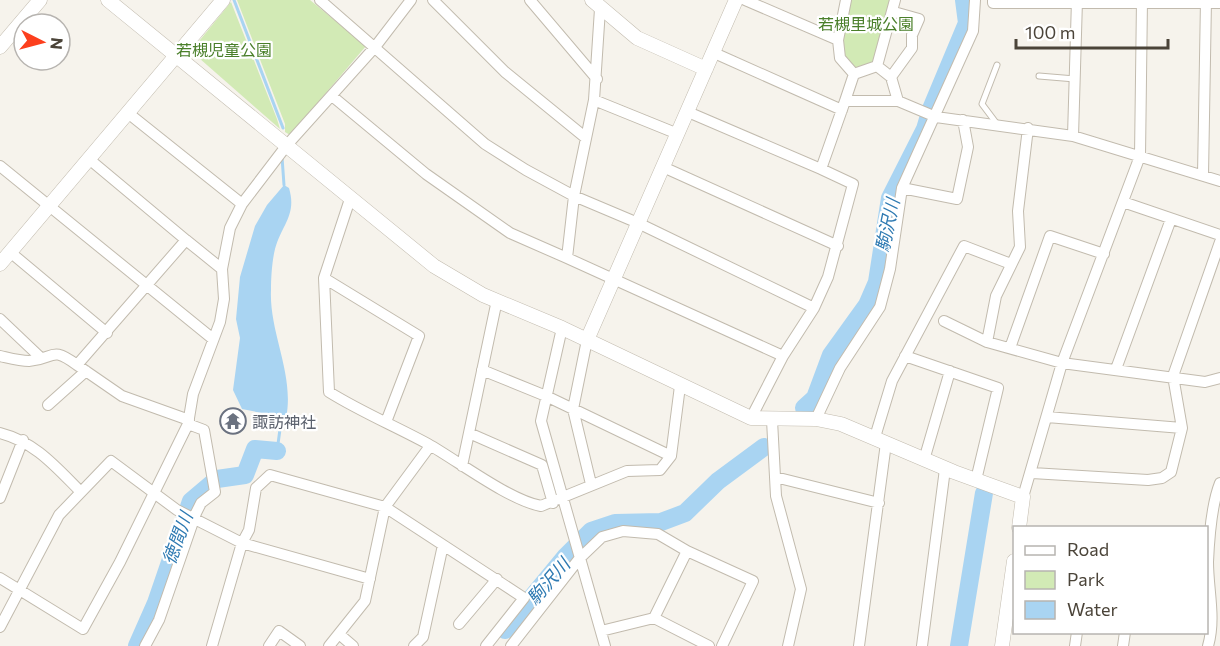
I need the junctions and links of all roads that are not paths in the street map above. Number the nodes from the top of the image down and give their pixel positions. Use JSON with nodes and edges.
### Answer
{"nodes":[{"id":1,"x":40,"y":0,"type":"edge"},
{"id":2,"x":108,"y":0,"type":"edge"},
{"id":3,"x":223,"y":0,"type":"edge"},
{"id":4,"x":320,"y":0,"type":"edge"},
{"id":5,"x":411,"y":0,"type":"edge"},
{"id":6,"x":433,"y":0,"type":"edge"},
{"id":7,"x":530,"y":0,"type":"edge"},
{"id":8,"x":736,"y":0,"type":"edge"},
{"id":9,"x":745,"y":0,"type":"edge"},
{"id":10,"x":846,"y":0,"type":"edge"},
{"id":11,"x":896,"y":0,"type":"edge"},
{"id":12,"x":993,"y":1,"type":"edge"},
{"id":13,"x":1142,"y":1,"type":"edge"},
{"id":14,"x":975,"y":2,"type":"edge"},
{"id":15,"x":1077,"y":2,"type":"edge"},
{"id":16,"x":1206,"y":2,"type":"edge"},
{"id":17,"x":1220,"y":3,"type":"edge"},
{"id":18,"x":596,"y":4,"type":"edge"},
{"id":19,"x":894,"y":12,"type":"junction"},
{"id":20,"x":838,"y":39,"type":"junction"},
{"id":21,"x":375,"y":46,"type":"junction"},
{"id":22,"x":0,"y":47,"type":"edge"},
{"id":23,"x":712,"y":52,"type":"junction"},
{"id":24,"x":176,"y":56,"type":"junction"},
{"id":25,"x":997,"y":65,"type":"dead end"},
{"id":26,"x":877,"y":66,"type":"junction"},
{"id":27,"x":706,"y":69,"type":"junction"},
{"id":28,"x":854,"y":74,"type":"junction"},
{"id":29,"x":1039,"y":76,"type":"dead end"},
{"id":30,"x":891,"y":77,"type":"junction"},
{"id":31,"x":597,"y":79,"type":"junction"},
{"id":32,"x":1075,"y":79,"type":"junction"},
{"id":33,"x":332,"y":96,"type":"junction"},
{"id":34,"x":594,"y":100,"type":"junction"},
{"id":35,"x":898,"y":101,"type":"junction"},
{"id":36,"x":843,"y":105,"type":"junction"},
{"id":37,"x":688,"y":112,"type":"junction"},
{"id":38,"x":128,"y":113,"type":"junction"},
{"id":39,"x":936,"y":117,"type":"junction"},
{"id":40,"x":963,"y":120,"type":"junction"},
{"id":41,"x":997,"y":124,"type":"junction"},
{"id":42,"x":1028,"y":128,"type":"junction"},
{"id":43,"x":678,"y":134,"type":"junction"},
{"id":44,"x":1073,"y":136,"type":"junction"},
{"id":45,"x":586,"y":138,"type":"junction"},
{"id":46,"x":287,"y":146,"type":"junction"},
{"id":47,"x":1140,"y":156,"type":"junction"},
{"id":48,"x":89,"y":159,"type":"junction"},
{"id":49,"x":663,"y":167,"type":"junction"},
{"id":50,"x":821,"y":169,"type":"junction"},
{"id":51,"x":2,"y":174,"type":"edge"},
{"id":52,"x":1203,"y":175,"type":"junction"},
{"id":53,"x":1220,"y":181,"type":"edge"},
{"id":54,"x":902,"y":188,"type":"junction"},
{"id":55,"x":574,"y":196,"type":"junction"},
{"id":56,"x":350,"y":199,"type":"junction"},
{"id":57,"x":1123,"y":202,"type":"junction"},
{"id":58,"x":242,"y":204,"type":"junction"},
{"id":59,"x":50,"y":205,"type":"junction"},
{"id":60,"x":1171,"y":219,"type":"junction"},
{"id":61,"x":638,"y":224,"type":"junction"},
{"id":62,"x":1220,"y":236,"type":"edge"},
{"id":63,"x":186,"y":240,"type":"junction"},
{"id":64,"x":1220,"y":242,"type":"edge"},
{"id":65,"x":838,"y":246,"type":"junction"},
{"id":66,"x":10,"y":252,"type":"junction"},
{"id":67,"x":1104,"y":254,"type":"junction"},
{"id":68,"x":567,"y":258,"type":"junction"},
{"id":69,"x":0,"y":264,"type":"edge"},
{"id":70,"x":1011,"y":264,"type":"junction"},
{"id":71,"x":222,"y":269,"type":"junction"},
{"id":72,"x":324,"y":278,"type":"junction"},
{"id":73,"x":613,"y":280,"type":"junction"},
{"id":74,"x":148,"y":285,"type":"junction"},
{"id":75,"x":496,"y":300,"type":"junction"},
{"id":76,"x":814,"y":309,"type":"junction"},
{"id":77,"x":0,"y":319,"type":"edge"},
{"id":78,"x":944,"y":321,"type":"dead end"},
{"id":79,"x":562,"y":328,"type":"junction"},
{"id":80,"x":107,"y":333,"type":"junction"},
{"id":81,"x":213,"y":339,"type":"junction"},
{"id":82,"x":587,"y":340,"type":"junction"},
{"id":83,"x":987,"y":342,"type":"junction"},
{"id":84,"x":1010,"y":348,"type":"junction"},
{"id":85,"x":0,"y":356,"type":"edge"},
{"id":86,"x":783,"y":356,"type":"junction"},
{"id":87,"x":905,"y":356,"type":"junction"},
{"id":88,"x":41,"y":358,"type":"junction"},
{"id":89,"x":1062,"y":363,"type":"junction"},
{"id":90,"x":82,"y":368,"type":"junction"},
{"id":91,"x":1116,"y":369,"type":"junction"},
{"id":92,"x":482,"y":370,"type":"junction"},
{"id":93,"x":950,"y":371,"type":"junction"},
{"id":94,"x":1173,"y":376,"type":"junction"},
{"id":95,"x":1220,"y":378,"type":"edge"},
{"id":96,"x":680,"y":386,"type":"junction"},
{"id":97,"x":546,"y":396,"type":"junction"},
{"id":98,"x":48,"y":405,"type":"dead end"},
{"id":99,"x":573,"y":410,"type":"junction"},
{"id":100,"x":1047,"y":417,"type":"junction"},
{"id":101,"x":751,"y":418,"type":"junction"},
{"id":102,"x":816,"y":419,"type":"junction"},
{"id":103,"x":772,"y":420,"type":"junction"},
{"id":104,"x":189,"y":422,"type":"junction"},
{"id":105,"x":386,"y":422,"type":"junction"},
{"id":106,"x":1182,"y":428,"type":"junction"},
{"id":107,"x":0,"y":433,"type":"edge"},
{"id":108,"x":469,"y":433,"type":"junction"},
{"id":109,"x":880,"y":440,"type":"junction"},
{"id":110,"x":23,"y":441,"type":"junction"},
{"id":111,"x":430,"y":446,"type":"junction"},
{"id":112,"x":671,"y":456,"type":"junction"},
{"id":113,"x":924,"y":460,"type":"junction"},
{"id":114,"x":462,"y":466,"type":"junction"},
{"id":115,"x":945,"y":469,"type":"junction"},
{"id":116,"x":1032,"y":473,"type":"junction"},
{"id":117,"x":775,"y":477,"type":"junction"},
{"id":118,"x":976,"y":480,"type":"junction"},
{"id":119,"x":1220,"y":483,"type":"edge"},
{"id":120,"x":591,"y":484,"type":"junction"},
{"id":121,"x":80,"y":491,"type":"junction"},
{"id":122,"x":154,"y":492,"type":"junction"},
{"id":123,"x":1023,"y":497,"type":"junction"},
{"id":124,"x":0,"y":498,"type":"edge"},
{"id":125,"x":558,"y":500,"type":"junction"},
{"id":126,"x":879,"y":503,"type":"junction"},
{"id":127,"x":385,"y":507,"type":"junction"},
{"id":128,"x":1217,"y":514,"type":"edge"},
{"id":129,"x":193,"y":519,"type":"junction"},
{"id":130,"x":1019,"y":526,"type":"edge"},
{"id":131,"x":242,"y":543,"type":"junction"},
{"id":132,"x":443,"y":546,"type":"junction"},
{"id":133,"x":687,"y":551,"type":"junction"},
{"id":134,"x":579,"y":557,"type":"junction"},
{"id":135,"x":1013,"y":576,"type":"edge"},
{"id":136,"x":0,"y":578,"type":"edge"},
{"id":137,"x":370,"y":579,"type":"junction"},
{"id":138,"x":497,"y":579,"type":"junction"},
{"id":139,"x":1215,"y":584,"type":"edge"},
{"id":140,"x":19,"y":590,"type":"junction"},
{"id":141,"x":1011,"y":606,"type":"edge"},
{"id":142,"x":654,"y":618,"type":"junction"},
{"id":143,"x":459,"y":624,"type":"dead end"},
{"id":144,"x":0,"y":627,"type":"edge"},
{"id":145,"x":601,"y":631,"type":"junction"},
{"id":146,"x":1216,"y":632,"type":"edge"},
{"id":147,"x":339,"y":634,"type":"junction"},
{"id":148,"x":145,"y":646,"type":"edge"},
{"id":149,"x":212,"y":646,"type":"edge"},
{"id":150,"x":269,"y":646,"type":"edge"},
{"id":151,"x":300,"y":646,"type":"edge"},
{"id":152,"x":329,"y":646,"type":"edge"},
{"id":153,"x":353,"y":646,"type":"edge"},
{"id":154,"x":414,"y":646,"type":"edge"},
{"id":155,"x":486,"y":646,"type":"edge"},
{"id":156,"x":511,"y":646,"type":"edge"},
{"id":157,"x":605,"y":646,"type":"edge"},
{"id":158,"x":709,"y":646,"type":"edge"},
{"id":159,"x":722,"y":646,"type":"edge"},
{"id":160,"x":788,"y":646,"type":"edge"},
{"id":161,"x":859,"y":646,"type":"edge"},
{"id":162,"x":922,"y":646,"type":"edge"},
{"id":163,"x":1002,"y":646,"type":"edge"},
{"id":164,"x":1208,"y":646,"type":"edge"}],
"edges":[{"from":1,"to":22,"type":"street"},
{"from":2,"to":24,"type":"street"},
{"from":3,"to":24,"type":"street"},
{"from":4,"to":21,"type":"street"},
{"from":5,"to":21,"type":"street"},
{"from":6,"to":45,"type":"street"},
{"from":7,"to":31,"type":"street"},
{"from":8,"to":23,"type":"street"},
{"from":9,"to":20,"type":"street"},
{"from":10,"to":20,"type":"street"},
{"from":11,"to":19,"type":"street"},
{"from":12,"to":14,"type":"street"},
{"from":12,"to":15,"type":"street"},
{"from":13,"to":15,"type":"street"},
{"from":13,"to":16,"type":"street"},
{"from":13,"to":47,"type":"street"},
{"from":14,"to":39,"type":"street"},
{"from":15,"to":32,"type":"street"},
{"from":16,"to":17,"type":"street"},
{"from":16,"to":52,"type":"street"},
{"from":18,"to":27,"type":"street"},
{"from":18,"to":31,"type":"street"},
{"from":19,"to":26,"type":"street"},
{"from":19,"to":30,"type":"street"},
{"from":20,"to":28,"type":"street"},
{"from":21,"to":33,"type":"street"},
{"from":21,"to":55,"type":"street"},
{"from":23,"to":27,"type":"street"},
{"from":23,"to":36,"type":"street"},
{"from":24,"to":38,"type":"street"},
{"from":24,"to":46,"type":"street"},
{"from":25,"to":41,"type":"lane"},
{"from":26,"to":28,"type":"street"},
{"from":26,"to":30,"type":"street"},
{"from":27,"to":37,"type":"street"},
{"from":28,"to":36,"type":"street"},
{"from":29,"to":32,"type":"lane"},
{"from":30,"to":35,"type":"street"},
{"from":31,"to":34,"type":"street"},
{"from":32,"to":44,"type":"street"},
{"from":33,"to":46,"type":"street"},
{"from":33,"to":68,"type":"street"},
{"from":34,"to":43,"type":"street"},
{"from":34,"to":45,"type":"street"},
{"from":35,"to":36,"type":"street"},
{"from":35,"to":39,"type":"street"},
{"from":36,"to":50,"type":"street"},
{"from":37,"to":43,"type":"street"},
{"from":37,"to":50,"type":"street"},
{"from":38,"to":48,"type":"street"},
{"from":38,"to":58,"type":"street"},
{"from":39,"to":40,"type":"street"},
{"from":39,"to":54,"type":"street"},
{"from":40,"to":41,"type":"street"},
{"from":40,"to":54,"type":"street"},
{"from":41,"to":42,"type":"street"},
{"from":42,"to":44,"type":"street"},
{"from":42,"to":70,"type":"street"},
{"from":43,"to":49,"type":"street"},
{"from":44,"to":47,"type":"street"},
{"from":45,"to":55,"type":"street"},
{"from":46,"to":56,"type":"street"},
{"from":46,"to":58,"type":"street"},
{"from":47,"to":52,"type":"street"},
{"from":47,"to":57,"type":"street"},
{"from":48,"to":59,"type":"street"},
{"from":48,"to":63,"type":"street"},
{"from":49,"to":61,"type":"street"},
{"from":49,"to":65,"type":"street"},
{"from":50,"to":65,"type":"street"},
{"from":51,"to":59,"type":"street"},
{"from":52,"to":53,"type":"street"},
{"from":54,"to":102,"type":"street"},
{"from":55,"to":61,"type":"street"},
{"from":55,"to":68,"type":"street"},
{"from":56,"to":72,"type":"street"},
{"from":56,"to":75,"type":"street"},
{"from":57,"to":60,"type":"street"},
{"from":57,"to":67,"type":"street"},
{"from":58,"to":71,"type":"street"},
{"from":59,"to":66,"type":"street"},
{"from":59,"to":74,"type":"street"},
{"from":60,"to":62,"type":"street"},
{"from":60,"to":91,"type":"street"},
{"from":61,"to":73,"type":"street"},
{"from":61,"to":76,"type":"street"},
{"from":63,"to":71,"type":"street"},
{"from":63,"to":74,"type":"street"},
{"from":64,"to":94,"type":"street"},
{"from":65,"to":76,"type":"street"},
{"from":66,"to":69,"type":"street"},
{"from":66,"to":80,"type":"street"},
{"from":67,"to":84,"type":"street"},
{"from":67,"to":89,"type":"street"},
{"from":68,"to":73,"type":"street"},
{"from":70,"to":83,"type":"street"},
{"from":70,"to":87,"type":"street"},
{"from":71,"to":81,"type":"street"},
{"from":72,"to":105,"type":"street"},
{"from":72,"to":105,"type":"street"},
{"from":73,"to":82,"type":"street"},
{"from":73,"to":86,"type":"street"},
{"from":74,"to":80,"type":"street"},
{"from":74,"to":81,"type":"street"},
{"from":75,"to":79,"type":"street"},
{"from":75,"to":92,"type":"street"},
{"from":76,"to":86,"type":"street"},
{"from":77,"to":88,"type":"street"},
{"from":78,"to":83,"type":"street"},
{"from":79,"to":82,"type":"street"},
{"from":79,"to":97,"type":"street"},
{"from":80,"to":90,"type":"street"},
{"from":81,"to":104,"type":"street"},
{"from":82,"to":96,"type":"street"},
{"from":82,"to":99,"type":"street"},
{"from":83,"to":84,"type":"street"},
{"from":84,"to":89,"type":"street"},
{"from":85,"to":88,"type":"street"},
{"from":86,"to":101,"type":"street"},
{"from":87,"to":93,"type":"street"},
{"from":87,"to":109,"type":"street"},
{"from":88,"to":90,"type":"street"},
{"from":89,"to":91,"type":"street"},
{"from":89,"to":100,"type":"street"},
{"from":90,"to":98,"type":"street"},
{"from":90,"to":104,"type":"street"},
{"from":91,"to":94,"type":"street"},
{"from":92,"to":97,"type":"street"},
{"from":92,"to":108,"type":"street"},
{"from":93,"to":113,"type":"street"},
{"from":93,"to":118,"type":"street"},
{"from":94,"to":95,"type":"street"},
{"from":94,"to":106,"type":"street"},
{"from":96,"to":101,"type":"street"},
{"from":96,"to":112,"type":"street"},
{"from":97,"to":99,"type":"street"},
{"from":97,"to":125,"type":"street"},
{"from":99,"to":112,"type":"street"},
{"from":99,"to":120,"type":"street"},
{"from":100,"to":106,"type":"street"},
{"from":100,"to":116,"type":"street"},
{"from":101,"to":103,"type":"street"},
{"from":102,"to":103,"type":"street"},
{"from":102,"to":109,"type":"street"},
{"from":103,"to":117,"type":"street"},
{"from":104,"to":122,"type":"street"},
{"from":104,"to":129,"type":"street"},
{"from":105,"to":111,"type":"street"},
{"from":106,"to":116,"type":"street"},
{"from":107,"to":110,"type":"street"},
{"from":108,"to":114,"type":"street"},
{"from":108,"to":125,"type":"street"},
{"from":109,"to":113,"type":"street"},
{"from":109,"to":126,"type":"street"},
{"from":110,"to":121,"type":"street"},
{"from":110,"to":124,"type":"street"},
{"from":111,"to":114,"type":"street"},
{"from":111,"to":127,"type":"street"},
{"from":112,"to":120,"type":"street"},
{"from":113,"to":115,"type":"street"},
{"from":114,"to":125,"type":"street"},
{"from":115,"to":118,"type":"street"},
{"from":115,"to":162,"type":"street"},
{"from":116,"to":123,"type":"street"},
{"from":117,"to":126,"type":"street"},
{"from":117,"to":160,"type":"street"},
{"from":118,"to":123,"type":"street"},
{"from":119,"to":128,"type":"street"},
{"from":120,"to":125,"type":"street"},
{"from":121,"to":122,"type":"street"},
{"from":121,"to":140,"type":"street"},
{"from":122,"to":129,"type":"street"},
{"from":122,"to":140,"type":"street"},
{"from":123,"to":130,"type":"street"},
{"from":125,"to":134,"type":"street"},
{"from":126,"to":161,"type":"street"},
{"from":127,"to":131,"type":"street"},
{"from":127,"to":132,"type":"street"},
{"from":127,"to":137,"type":"street"},
{"from":128,"to":139,"type":"street"},
{"from":129,"to":131,"type":"street"},
{"from":129,"to":148,"type":"street"},
{"from":131,"to":137,"type":"street"},
{"from":131,"to":149,"type":"street"},
{"from":132,"to":138,"type":"street"},
{"from":132,"to":154,"type":"street"},
{"from":133,"to":134,"type":"street"},
{"from":133,"to":142,"type":"street"},
{"from":133,"to":159,"type":"street"},
{"from":134,"to":145,"type":"street"},
{"from":134,"to":156,"type":"street"},
{"from":135,"to":141,"type":"street"},
{"from":136,"to":140,"type":"street"},
{"from":137,"to":147,"type":"street"},
{"from":138,"to":143,"type":"street"},
{"from":138,"to":155,"type":"street"},
{"from":139,"to":146,"type":"street"},
{"from":140,"to":144,"type":"street"},
{"from":141,"to":163,"type":"street"},
{"from":142,"to":145,"type":"street"},
{"from":142,"to":158,"type":"street"},
{"from":145,"to":157,"type":"street"},
{"from":146,"to":164,"type":"street"},
{"from":147,"to":152,"type":"street"},
{"from":147,"to":153,"type":"street"},
{"from":150,"to":151,"type":"street"}]}
